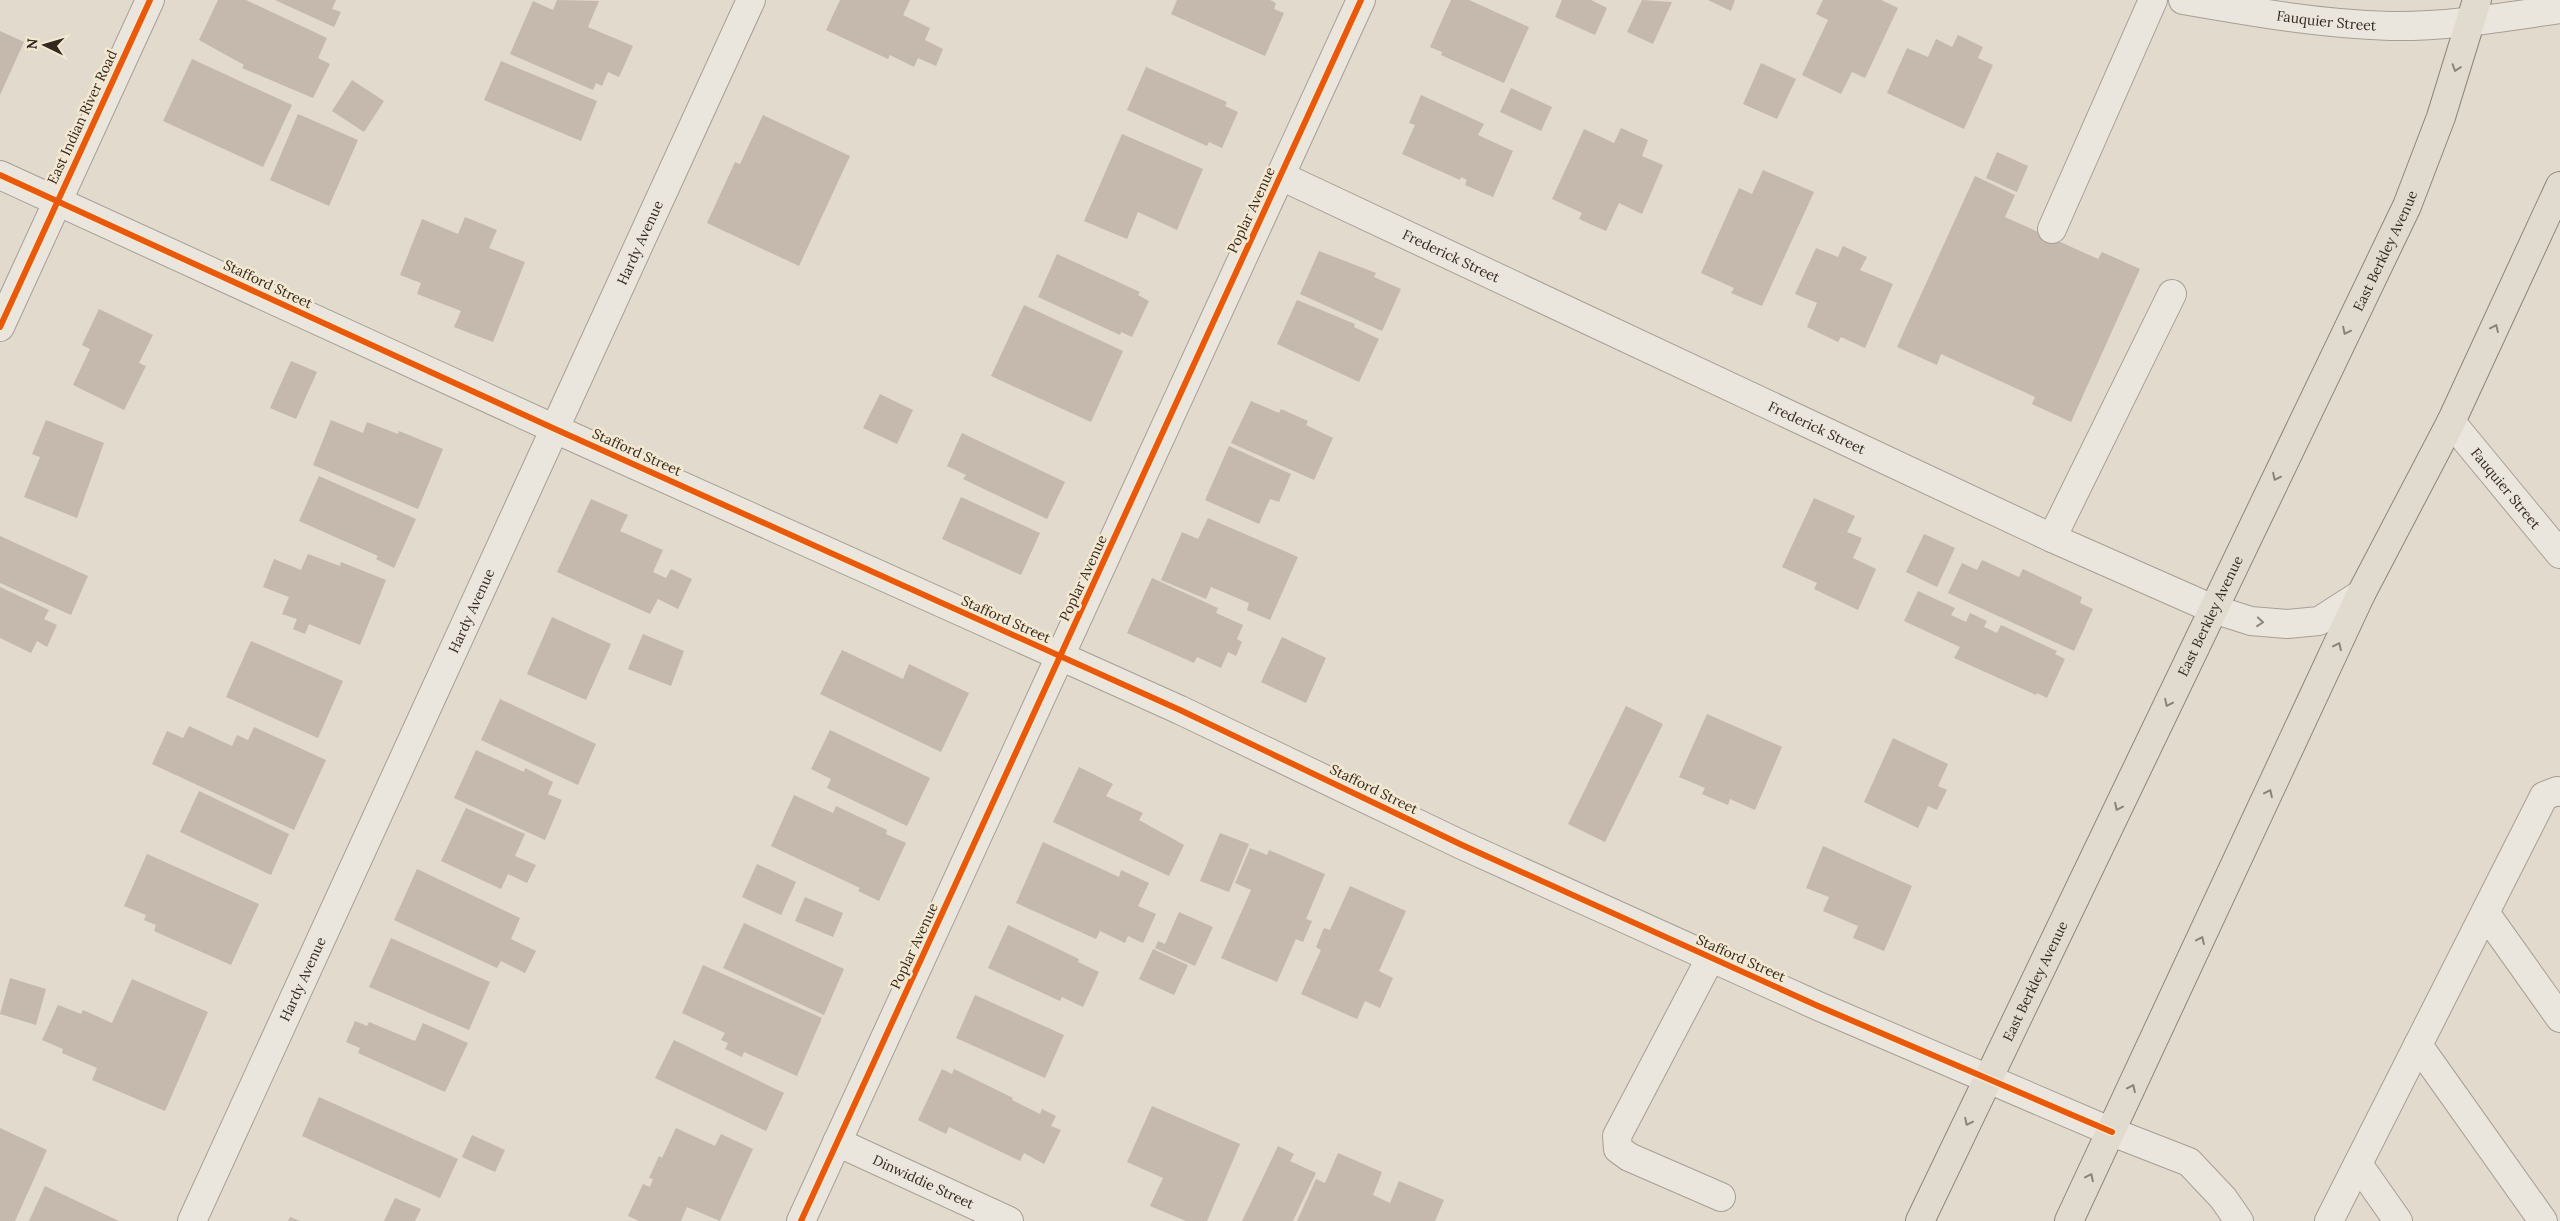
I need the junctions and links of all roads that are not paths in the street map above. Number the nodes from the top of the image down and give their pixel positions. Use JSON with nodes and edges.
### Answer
{"nodes":[{"id":1,"x":150,"y":0,"type":"edge"},
{"id":2,"x":751,"y":0,"type":"edge"},
{"id":3,"x":1362,"y":0,"type":"edge"},
{"id":4,"x":2153,"y":0,"type":"edge"},
{"id":5,"x":2183,"y":0,"type":"edge"},
{"id":6,"x":2560,"y":9,"type":"edge"},
{"id":7,"x":2474,"y":11,"type":"edge"},
{"id":8,"x":0,"y":175,"type":"edge"},
{"id":9,"x":1281,"y":176,"type":"junction"},
{"id":10,"x":2560,"y":186,"type":"edge"},
{"id":11,"x":58,"y":201,"type":"junction"},
{"id":12,"x":2052,"y":229,"type":"dead end"},
{"id":13,"x":2172,"y":294,"type":"dead end"},
{"id":14,"x":0,"y":327,"type":"edge"},
{"id":15,"x":2451,"y":422,"type":"junction"},
{"id":16,"x":555,"y":429,"type":"junction"},
{"id":17,"x":2052,"y":538,"type":"junction"},
{"id":18,"x":2560,"y":554,"type":"edge"},
{"id":19,"x":2362,"y":594,"type":"junction"},
{"id":20,"x":2213,"y":609,"type":"junction"},
{"id":21,"x":1060,"y":657,"type":"junction"},
{"id":22,"x":2560,"y":792,"type":"edge"},
{"id":23,"x":2486,"y":914,"type":"junction"},
{"id":24,"x":1710,"y":957,"type":"junction"},
{"id":25,"x":2560,"y":1018,"type":"edge"},
{"id":26,"x":2418,"y":1045,"type":"junction"},
{"id":27,"x":1988,"y":1078,"type":"junction"},
{"id":28,"x":2112,"y":1132,"type":"junction"},
{"id":29,"x":837,"y":1142,"type":"junction"},
{"id":30,"x":2358,"y":1164,"type":"junction"},
{"id":31,"x":1721,"y":1197,"type":"dead end"},
{"id":32,"x":192,"y":1221,"type":"edge"},
{"id":33,"x":801,"y":1221,"type":"edge"},
{"id":34,"x":1008,"y":1221,"type":"edge"},
{"id":35,"x":1920,"y":1221,"type":"edge"},
{"id":36,"x":2069,"y":1221,"type":"edge"},
{"id":37,"x":2239,"y":1221,"type":"edge"},
{"id":38,"x":2329,"y":1221,"type":"edge"},
{"id":39,"x":2398,"y":1221,"type":"edge"},
{"id":40,"x":2543,"y":1221,"type":"edge"}],
"edges":[{"from":1,"to":11,"type":"street","name":"East Indian River Road"},
{"from":2,"to":16,"type":"street","name":"Hardy Avenue"},
{"from":3,"to":9,"type":"street","name":"Poplar Avenue"},
{"from":4,"to":12,"type":"street"},
{"from":5,"to":7,"type":"street","name":"Fauquier Street"},
{"from":6,"to":7,"type":"street","name":"Fauquier Street"},
{"from":7,"to":20,"type":"main road","name":"East Berkley Avenue","one_way":true},
{"from":8,"to":11,"type":"street","name":"Stafford Street"},
{"from":9,"to":17,"type":"street","name":"Frederick Street"},
{"from":9,"to":21,"type":"street","name":"Poplar Avenue"},
{"from":15,"to":10,"type":"main road","one_way":true},
{"from":11,"to":14,"type":"street","name":"East Indian River Road"},
{"from":11,"to":16,"type":"street","name":"Stafford Street"},
{"from":13,"to":17,"type":"street"},
{"from":15,"to":18,"type":"street","name":"Fauquier Street"},
{"from":15,"to":19,"type":"main road"},
{"from":16,"to":21,"type":"street","name":"Stafford Street"},
{"from":16,"to":32,"type":"street","name":"Hardy Avenue"},
{"from":17,"to":20,"type":"street","name":"Frederick Street"},
{"from":20,"to":19,"type":"street","name":"Frederick Street","one_way":true},
{"from":28,"to":19,"type":"main road","one_way":true},
{"from":20,"to":27,"type":"main road","name":"East Berkley Avenue","one_way":true},
{"from":21,"to":24,"type":"street","name":"Stafford Street"},
{"from":21,"to":29,"type":"street","name":"Poplar Avenue"},
{"from":22,"to":23,"type":"street"},
{"from":23,"to":25,"type":"street"},
{"from":23,"to":26,"type":"street"},
{"from":24,"to":27,"type":"street","name":"Stafford Street"},
{"from":24,"to":31,"type":"street"},
{"from":26,"to":30,"type":"street"},
{"from":26,"to":40,"type":"street"},
{"from":27,"to":28,"type":"street","name":"Stafford Street"},
{"from":27,"to":35,"type":"main road","name":"East Berkley Avenue","one_way":true},
{"from":36,"to":28,"type":"main road","one_way":true},
{"from":28,"to":37,"type":"street","name":"Stafford Street"},
{"from":29,"to":33,"type":"street","name":"Poplar Avenue"},
{"from":29,"to":34,"type":"street","name":"Dinwiddie Street"},
{"from":30,"to":38,"type":"street"},
{"from":30,"to":39,"type":"street"}]}
